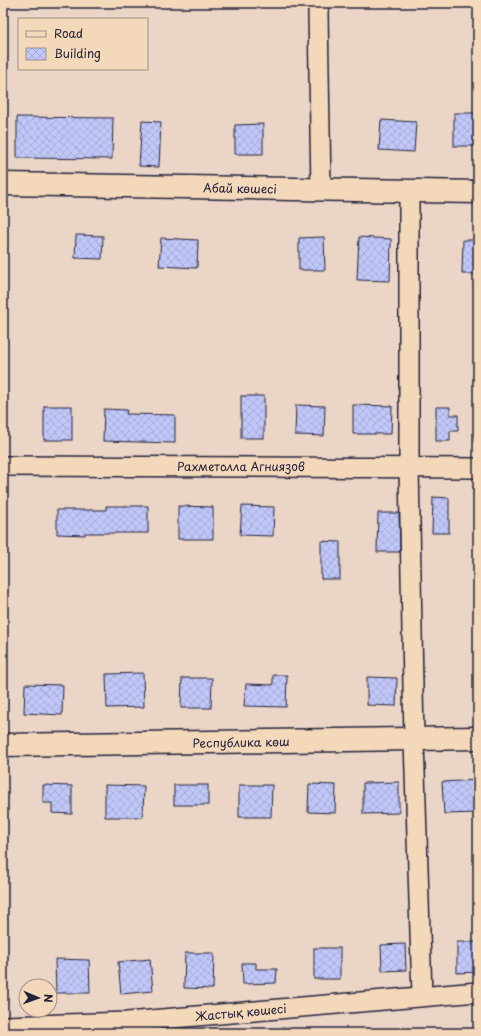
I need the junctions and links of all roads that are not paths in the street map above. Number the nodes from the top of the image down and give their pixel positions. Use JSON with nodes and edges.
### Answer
{"nodes":[{"id":1,"x":319,"y":3,"type":"edge"},
{"id":2,"x":3,"y":184,"type":"edge"},
{"id":3,"x":321,"y":189,"type":"junction"},
{"id":4,"x":409,"y":191,"type":"junction"},
{"id":5,"x":478,"y":192,"type":"edge"},
{"id":6,"x":3,"y":466,"type":"edge"},
{"id":7,"x":409,"y":467,"type":"junction"},
{"id":8,"x":478,"y":468,"type":"edge"},
{"id":9,"x":478,"y":738,"type":"edge"},
{"id":10,"x":414,"y":740,"type":"junction"},
{"id":11,"x":3,"y":745,"type":"edge"},
{"id":12,"x":478,"y":992,"type":"edge"},
{"id":13,"x":422,"y":996,"type":"junction"},
{"id":14,"x":3,"y":1026,"type":"edge"}],
"edges":[{"from":1,"to":3,"type":"street"},
{"from":2,"to":3,"type":"main road","name":"Абай көшесі"},
{"from":3,"to":4,"type":"main road","name":"Абай көшесі"},
{"from":4,"to":5,"type":"main road","name":"Абай көшесі"},
{"from":4,"to":7,"type":"street"},
{"from":6,"to":7,"type":"street","name":"Рахметолла Агниязов"},
{"from":7,"to":8,"type":"street","name":"Рахметолла Агниязов"},
{"from":7,"to":10,"type":"street"},
{"from":9,"to":10,"type":"main road","name":"Республика көш"},
{"from":10,"to":11,"type":"main road","name":"Республика көш"},
{"from":10,"to":13,"type":"street"},
{"from":12,"to":13,"type":"street","name":"Жастық көшесі"},
{"from":13,"to":14,"type":"street","name":"Жастық көшесі"}]}
